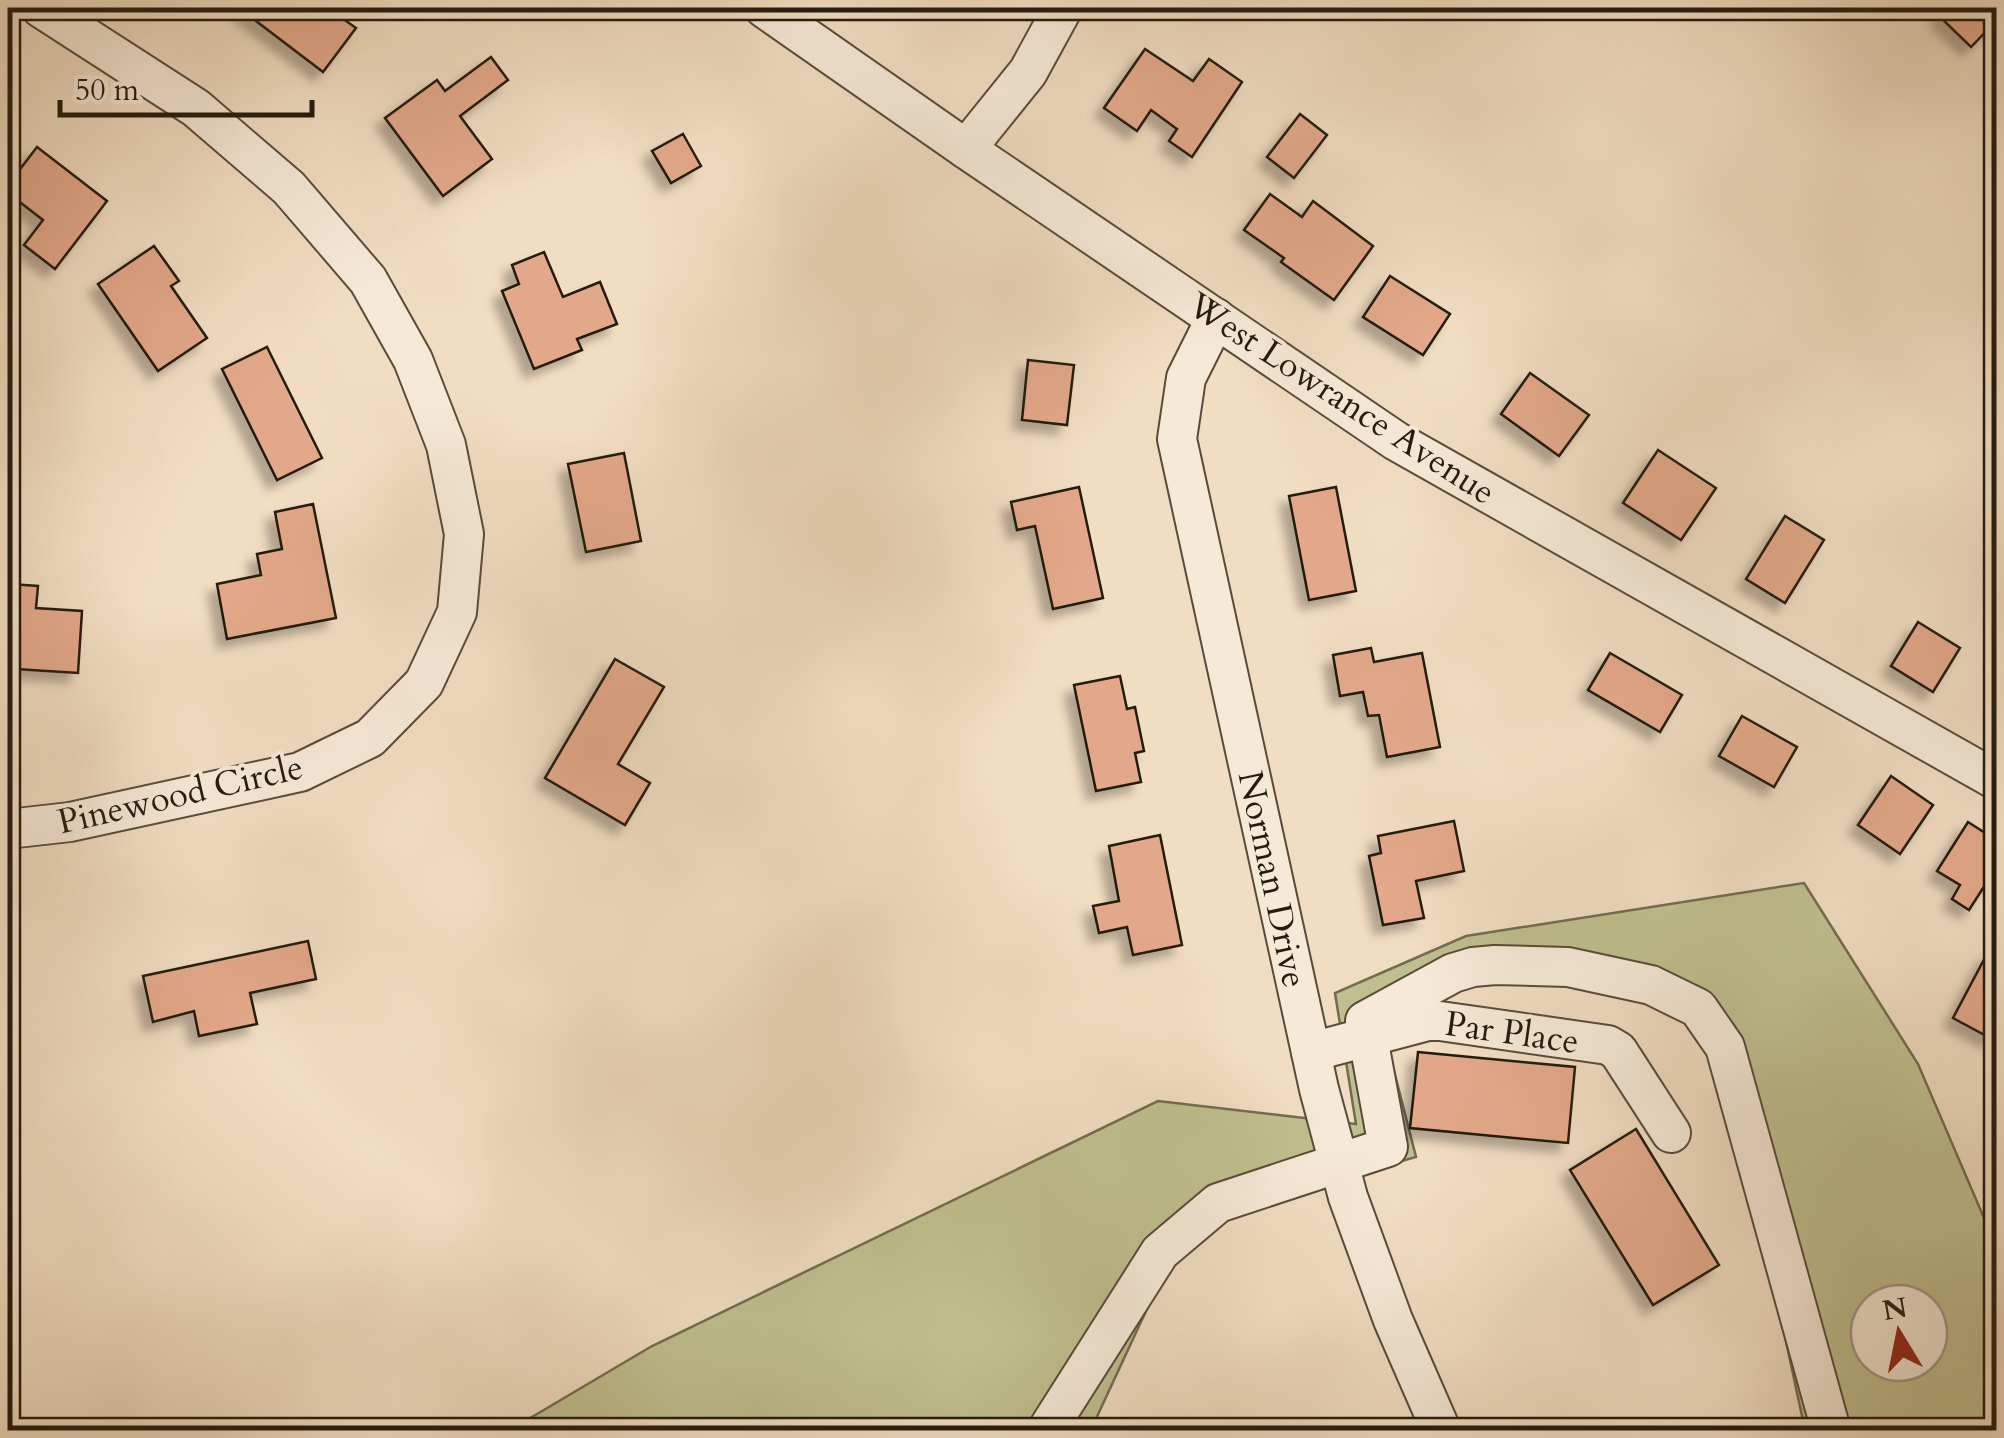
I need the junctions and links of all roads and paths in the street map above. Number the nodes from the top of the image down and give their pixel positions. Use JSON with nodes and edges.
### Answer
{"nodes":[{"id":1,"x":41,"y":8,"type":"edge"},
{"id":2,"x":764,"y":8,"type":"edge"},
{"id":3,"x":1062,"y":8,"type":"edge"},
{"id":4,"x":966,"y":149,"type":"junction"},
{"id":5,"x":1216,"y":318,"type":"junction"},
{"id":6,"x":1996,"y":780,"type":"edge"},
{"id":7,"x":8,"y":829,"type":"edge"},
{"id":8,"x":1368,"y":1037,"type":"junction"},
{"id":9,"x":1311,"y":1052,"type":"junction"},
{"id":10,"x":1672,"y":1133,"type":"dead end"},
{"id":11,"x":1339,"y":1162,"type":"junction"},
{"id":12,"x":1047,"y":1430,"type":"edge"},
{"id":13,"x":1441,"y":1430,"type":"edge"},
{"id":14,"x":1831,"y":1430,"type":"edge"}],
"edges":[{"from":1,"to":7,"type":"street","name":"Pinewood Circle"},
{"from":2,"to":4,"type":"street","name":"West Lowrance Avenue"},
{"from":3,"to":4,"type":"street"},
{"from":4,"to":5,"type":"street","name":"West Lowrance Avenue"},
{"from":5,"to":6,"type":"street","name":"West Lowrance Avenue"},
{"from":5,"to":9,"type":"street","name":"Norman Drive"},
{"from":8,"to":9,"type":"street","name":"Par Place"},
{"from":8,"to":10,"type":"street","name":"Par Place"},
{"from":8,"to":11,"type":"street"},
{"from":8,"to":14,"type":"street"},
{"from":9,"to":11,"type":"street","name":"Norman Drive"},
{"from":11,"to":12,"type":"street"},
{"from":11,"to":13,"type":"street","name":"Norman Drive"}]}
